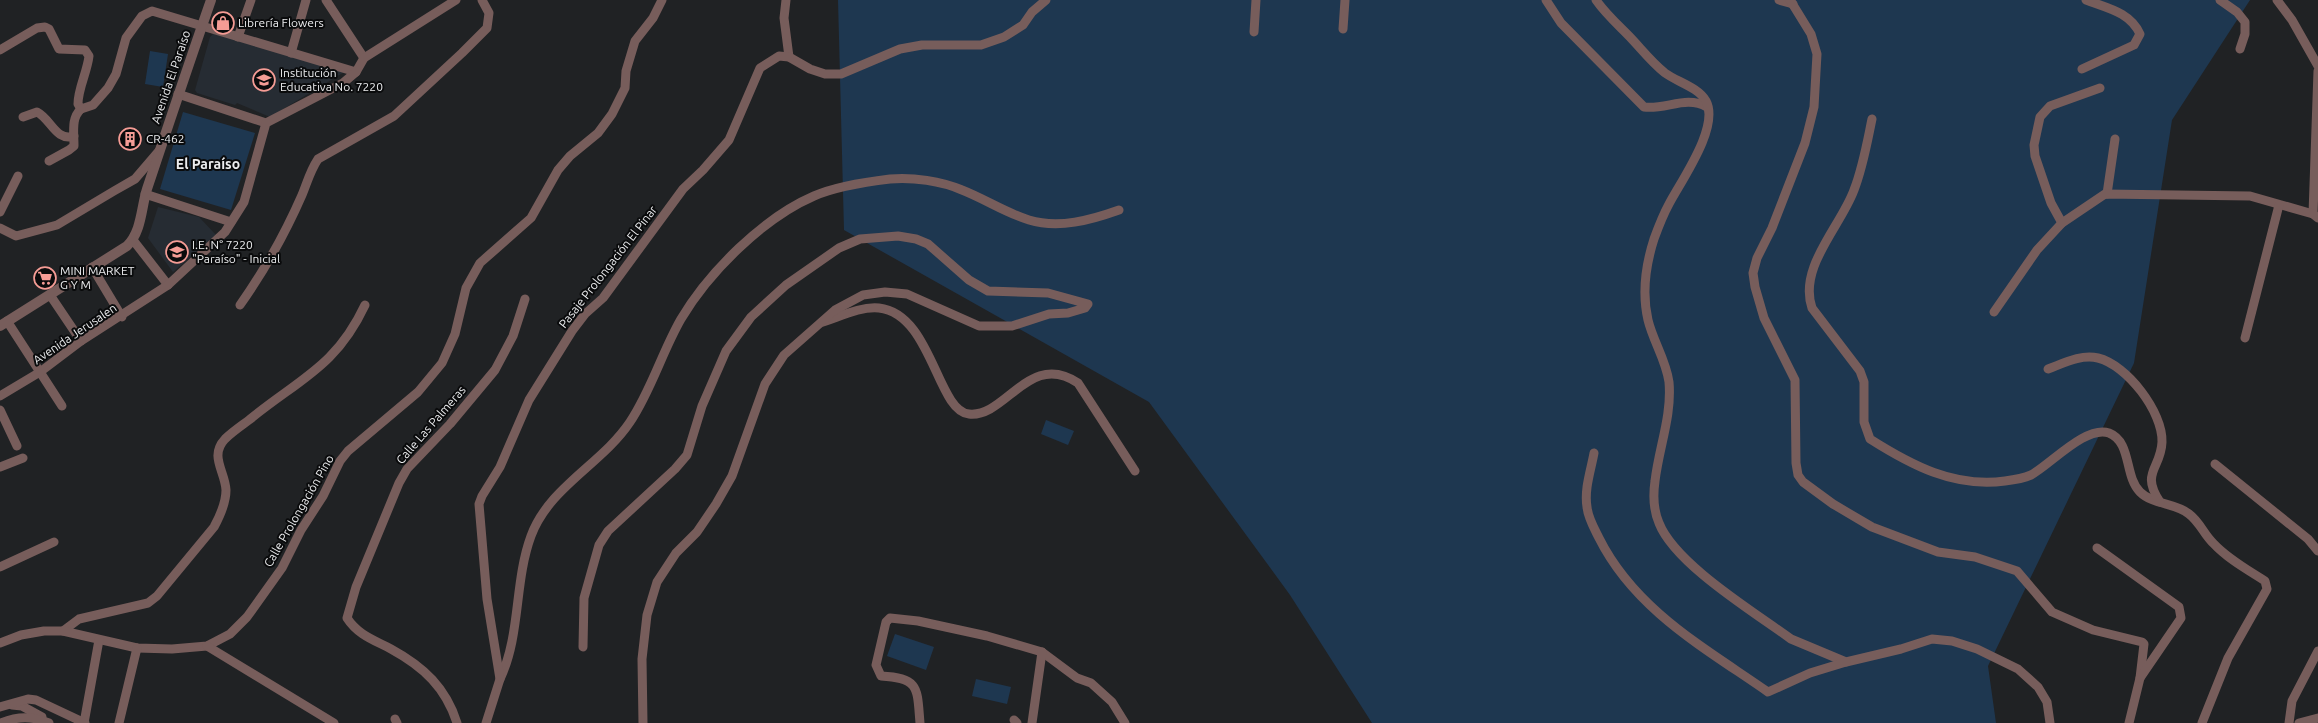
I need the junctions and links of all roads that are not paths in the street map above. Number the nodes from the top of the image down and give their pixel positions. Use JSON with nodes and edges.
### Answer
{"nodes":[{"id":1,"x":210,"y":0,"type":"edge"},
{"id":2,"x":250,"y":0,"type":"edge"},
{"id":3,"x":306,"y":0,"type":"edge"},
{"id":4,"x":326,"y":0,"type":"edge"},
{"id":5,"x":456,"y":0,"type":"edge"},
{"id":6,"x":482,"y":0,"type":"edge"},
{"id":7,"x":662,"y":0,"type":"edge"},
{"id":8,"x":786,"y":0,"type":"edge"},
{"id":9,"x":1046,"y":0,"type":"edge"},
{"id":10,"x":1256,"y":0,"type":"edge"},
{"id":11,"x":1345,"y":0,"type":"edge"},
{"id":12,"x":1546,"y":0,"type":"edge"},
{"id":13,"x":1596,"y":0,"type":"edge"},
{"id":14,"x":1778,"y":0,"type":"edge"},
{"id":15,"x":2086,"y":0,"type":"edge"},
{"id":16,"x":2220,"y":0,"type":"edge"},
{"id":17,"x":2277,"y":0,"type":"edge"},
{"id":18,"x":1791,"y":2,"type":"edge"},
{"id":19,"x":202,"y":27,"type":"junction"},
{"id":20,"x":1343,"y":29,"type":"dead end"},
{"id":21,"x":1254,"y":32,"type":"dead end"},
{"id":22,"x":238,"y":37,"type":"junction"},
{"id":23,"x":2240,"y":49,"type":"dead end"},
{"id":24,"x":0,"y":50,"type":"edge"},
{"id":25,"x":291,"y":53,"type":"junction"},
{"id":26,"x":789,"y":57,"type":"junction"},
{"id":27,"x":364,"y":58,"type":"junction"},
{"id":28,"x":2318,"y":66,"type":"edge"},
{"id":29,"x":2082,"y":69,"type":"dead end"},
{"id":30,"x":2318,"y":71,"type":"edge"},
{"id":31,"x":356,"y":72,"type":"junction"},
{"id":32,"x":2100,"y":88,"type":"dead end"},
{"id":33,"x":2317,"y":93,"type":"edge"},
{"id":34,"x":178,"y":94,"type":"junction"},
{"id":35,"x":1707,"y":107,"type":"junction"},
{"id":36,"x":81,"y":109,"type":"junction"},
{"id":37,"x":23,"y":117,"type":"dead end"},
{"id":38,"x":1872,"y":119,"type":"dead end"},
{"id":39,"x":266,"y":123,"type":"junction"},
{"id":40,"x":74,"y":136,"type":"junction"},
{"id":41,"x":2115,"y":140,"type":"dead end"},
{"id":42,"x":160,"y":150,"type":"junction"},
{"id":43,"x":49,"y":161,"type":"dead end"},
{"id":44,"x":18,"y":176,"type":"dead end"},
{"id":45,"x":2315,"y":180,"type":"edge"},
{"id":46,"x":145,"y":194,"type":"junction"},
{"id":47,"x":2107,"y":194,"type":"junction"},
{"id":48,"x":2279,"y":205,"type":"junction"},
{"id":49,"x":1119,"y":210,"type":"dead end"},
{"id":50,"x":0,"y":212,"type":"edge"},
{"id":51,"x":2315,"y":216,"type":"edge"},
{"id":52,"x":231,"y":222,"type":"junction"},
{"id":53,"x":2062,"y":223,"type":"junction"},
{"id":54,"x":0,"y":228,"type":"edge"},
{"id":55,"x":133,"y":240,"type":"junction"},
{"id":56,"x":92,"y":267,"type":"junction"},
{"id":57,"x":168,"y":285,"type":"junction"},
{"id":58,"x":50,"y":295,"type":"junction"},
{"id":59,"x":525,"y":299,"type":"dead end"},
{"id":60,"x":365,"y":304,"type":"dead end"},
{"id":61,"x":240,"y":305,"type":"dead end"},
{"id":62,"x":1994,"y":312,"type":"dead end"},
{"id":63,"x":122,"y":317,"type":"junction"},
{"id":64,"x":3,"y":324,"type":"edge"},
{"id":65,"x":818,"y":324,"type":"junction"},
{"id":66,"x":2245,"y":338,"type":"dead end"},
{"id":67,"x":81,"y":341,"type":"junction"},
{"id":68,"x":2048,"y":369,"type":"dead end"},
{"id":69,"x":40,"y":372,"type":"junction"},
{"id":70,"x":0,"y":396,"type":"edge"},
{"id":71,"x":62,"y":406,"type":"dead end"},
{"id":72,"x":0,"y":410,"type":"edge"},
{"id":73,"x":17,"y":446,"type":"dead end"},
{"id":74,"x":1594,"y":453,"type":"dead end"},
{"id":75,"x":23,"y":458,"type":"dead end"},
{"id":76,"x":2215,"y":464,"type":"dead end"},
{"id":77,"x":0,"y":467,"type":"edge"},
{"id":78,"x":1135,"y":471,"type":"dead end"},
{"id":79,"x":2161,"y":503,"type":"junction"},
{"id":80,"x":54,"y":542,"type":"dead end"},
{"id":81,"x":2097,"y":548,"type":"dead end"},
{"id":82,"x":2318,"y":551,"type":"edge"},
{"id":83,"x":0,"y":567,"type":"edge"},
{"id":84,"x":63,"y":631,"type":"junction"},
{"id":85,"x":99,"y":640,"type":"junction"},
{"id":86,"x":0,"y":643,"type":"edge"},
{"id":87,"x":207,"y":646,"type":"junction"},
{"id":88,"x":583,"y":647,"type":"dead end"},
{"id":89,"x":137,"y":648,"type":"junction"},
{"id":90,"x":2318,"y":651,"type":"edge"},
{"id":91,"x":1042,"y":652,"type":"junction"},
{"id":92,"x":1846,"y":662,"type":"junction"},
{"id":93,"x":2140,"y":678,"type":"junction"},
{"id":94,"x":500,"y":679,"type":"junction"},
{"id":95,"x":12,"y":705,"type":"junction"},
{"id":96,"x":0,"y":707,"type":"edge"},
{"id":97,"x":2318,"y":718,"type":"edge"},
{"id":98,"x":1,"y":723,"type":"edge"},
{"id":99,"x":50,"y":723,"type":"edge"},
{"id":100,"x":85,"y":723,"type":"edge"},
{"id":101,"x":119,"y":723,"type":"edge"},
{"id":102,"x":334,"y":723,"type":"edge"},
{"id":103,"x":457,"y":723,"type":"edge"},
{"id":104,"x":486,"y":723,"type":"edge"},
{"id":105,"x":643,"y":723,"type":"edge"},
{"id":106,"x":920,"y":723,"type":"edge"},
{"id":107,"x":1032,"y":723,"type":"edge"},
{"id":108,"x":1125,"y":723,"type":"edge"},
{"id":109,"x":2050,"y":723,"type":"edge"},
{"id":110,"x":2129,"y":723,"type":"edge"},
{"id":111,"x":2202,"y":723,"type":"edge"},
{"id":112,"x":2290,"y":723,"type":"edge"},
{"id":113,"x":2299,"y":723,"type":"edge"}],
"edges":[{"from":1,"to":19,"type":"street","name":"Avenida El Paraíso"},
{"from":2,"to":22,"type":"street"},
{"from":3,"to":25,"type":"street"},
{"from":4,"to":27,"type":"street"},
{"from":5,"to":27,"type":"street"},
{"from":6,"to":61,"type":"street"},
{"from":7,"to":87,"type":"street","name":"Calle Prolongación Pino"},
{"from":8,"to":26,"type":"street"},
{"from":9,"to":26,"type":"street"},
{"from":10,"to":21,"type":"street"},
{"from":11,"to":20,"type":"street"},
{"from":12,"to":35,"type":"street"},
{"from":13,"to":35,"type":"street"},
{"from":14,"to":18,"type":"street"},
{"from":15,"to":29,"type":"street"},
{"from":16,"to":23,"type":"street"},
{"from":17,"to":28,"type":"street"},
{"from":18,"to":93,"type":"street"},
{"from":19,"to":22,"type":"street"},
{"from":19,"to":34,"type":"street","name":"Avenida El Paraíso"},
{"from":19,"to":36,"type":"street"},
{"from":22,"to":25,"type":"street"},
{"from":24,"to":36,"type":"street"},
{"from":25,"to":31,"type":"street"},
{"from":26,"to":94,"type":"street","name":"Pasaje Prolongación El Pinar"},
{"from":27,"to":31,"type":"street"},
{"from":30,"to":33,"type":"street"},
{"from":31,"to":39,"type":"street"},
{"from":32,"to":53,"type":"street"},
{"from":33,"to":45,"type":"street"},
{"from":34,"to":39,"type":"street"},
{"from":34,"to":42,"type":"street","name":"Avenida El Paraíso"},
{"from":35,"to":92,"type":"street"},
{"from":36,"to":40,"type":"street"},
{"from":37,"to":40,"type":"street"},
{"from":38,"to":79,"type":"street"},
{"from":39,"to":52,"type":"street","name":"Avenida Jerusalen"},
{"from":40,"to":43,"type":"street"},
{"from":41,"to":47,"type":"street"},
{"from":42,"to":46,"type":"street","name":"Avenida El Paraíso"},
{"from":42,"to":54,"type":"street"},
{"from":44,"to":50,"type":"street"},
{"from":45,"to":51,"type":"street"},
{"from":46,"to":52,"type":"street"},
{"from":46,"to":55,"type":"street","name":"Avenida El Paraíso"},
{"from":47,"to":48,"type":"street"},
{"from":47,"to":53,"type":"street"},
{"from":48,"to":51,"type":"street"},
{"from":48,"to":66,"type":"street"},
{"from":49,"to":94,"type":"street"},
{"from":52,"to":57,"type":"street","name":"Avenida Jerusalen"},
{"from":53,"to":62,"type":"street"},
{"from":55,"to":56,"type":"street"},
{"from":55,"to":57,"type":"street"},
{"from":56,"to":58,"type":"street"},
{"from":56,"to":63,"type":"street"},
{"from":57,"to":63,"type":"street","name":"Avenida Jerusalen"},
{"from":58,"to":64,"type":"street"},
{"from":58,"to":67,"type":"street"},
{"from":59,"to":103,"type":"street","name":"Calle Las Palmeras"},
{"from":60,"to":84,"type":"street"},
{"from":63,"to":67,"type":"street","name":"Avenida Jerusalen"},
{"from":64,"to":69,"type":"street"},
{"from":65,"to":78,"type":"street"},
{"from":65,"to":88,"type":"street"},
{"from":65,"to":105,"type":"street"},
{"from":67,"to":69,"type":"street","name":"Avenida Jerusalen"},
{"from":68,"to":79,"type":"street"},
{"from":69,"to":70,"type":"street","name":"Avenida Jerusalen"},
{"from":69,"to":71,"type":"street"},
{"from":72,"to":73,"type":"street"},
{"from":74,"to":92,"type":"street"},
{"from":75,"to":77,"type":"street"},
{"from":76,"to":82,"type":"street"},
{"from":79,"to":111,"type":"street"},
{"from":80,"to":83,"type":"street"},
{"from":81,"to":93,"type":"street"},
{"from":84,"to":85,"type":"street","name":"Calle Prolongación Pino"},
{"from":84,"to":86,"type":"street","name":"Calle Prolongación Pino"},
{"from":85,"to":89,"type":"street","name":"Calle Prolongación Pino"},
{"from":85,"to":100,"type":"street"},
{"from":87,"to":89,"type":"street","name":"Calle Prolongación Pino"},
{"from":87,"to":102,"type":"street"},
{"from":89,"to":101,"type":"street"},
{"from":90,"to":112,"type":"street"},
{"from":91,"to":106,"type":"street"},
{"from":91,"to":107,"type":"street"},
{"from":91,"to":108,"type":"street"},
{"from":92,"to":109,"type":"street"},
{"from":93,"to":110,"type":"street"},
{"from":94,"to":104,"type":"street"},
{"from":95,"to":96,"type":"street"},
{"from":95,"to":99,"type":"street"},
{"from":95,"to":100,"type":"street"},
{"from":97,"to":113,"type":"street"},
{"from":98,"to":99,"type":"street"}]}
